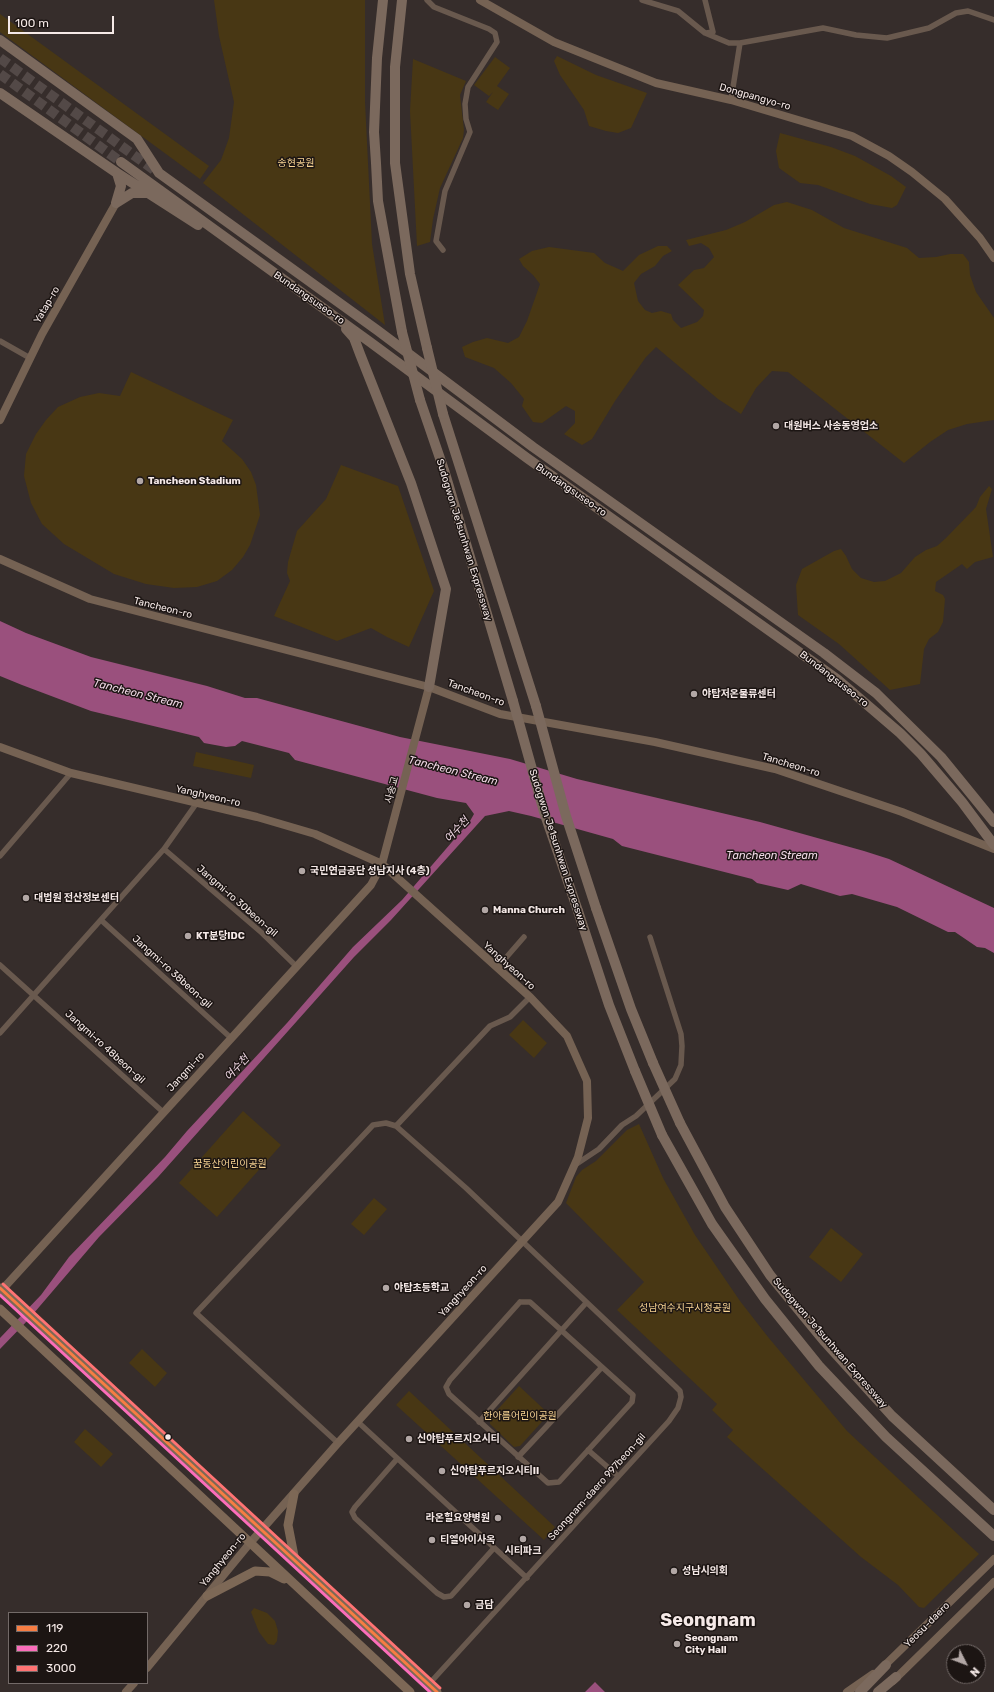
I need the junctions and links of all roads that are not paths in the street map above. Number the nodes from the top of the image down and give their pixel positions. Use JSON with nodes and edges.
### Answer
{"nodes":[{"id":1,"x":383,"y":0,"type":"edge"},
{"id":2,"x":402,"y":0,"type":"edge"},
{"id":3,"x":427,"y":0,"type":"edge"},
{"id":4,"x":480,"y":0,"type":"edge"},
{"id":5,"x":642,"y":0,"type":"edge"},
{"id":6,"x":705,"y":0,"type":"edge"},
{"id":7,"x":994,"y":20,"type":"edge"},
{"id":8,"x":706,"y":33,"type":"junction"},
{"id":9,"x":0,"y":40,"type":"edge"},
{"id":10,"x":740,"y":43,"type":"junction"},
{"id":11,"x":0,"y":93,"type":"edge"},
{"id":12,"x":731,"y":100,"type":"junction"},
{"id":13,"x":121,"y":162,"type":"tunnel mouth"},
{"id":14,"x":117,"y":173,"type":"junction"},
{"id":15,"x":148,"y":193,"type":"junction"},
{"id":16,"x":116,"y":203,"type":"junction"},
{"id":17,"x":443,"y":250,"type":"dead end"},
{"id":18,"x":248,"y":254,"type":"junction"},
{"id":19,"x":994,"y":258,"type":"edge"},
{"id":20,"x":334,"y":316,"type":"junction"},
{"id":21,"x":0,"y":341,"type":"edge"},
{"id":22,"x":30,"y":358,"type":"junction"},
{"id":23,"x":0,"y":420,"type":"edge"},
{"id":24,"x":0,"y":559,"type":"edge"},
{"id":25,"x":429,"y":687,"type":"junction"},
{"id":26,"x":0,"y":747,"type":"edge"},
{"id":27,"x":71,"y":773,"type":"junction"},
{"id":28,"x":196,"y":804,"type":"junction"},
{"id":29,"x":994,"y":822,"type":"edge"},
{"id":30,"x":994,"y":845,"type":"edge"},
{"id":31,"x":164,"y":848,"type":"junction"},
{"id":32,"x":994,"y":849,"type":"edge"},
{"id":33,"x":0,"y":856,"type":"edge"},
{"id":34,"x":382,"y":864,"type":"junction"},
{"id":35,"x":101,"y":920,"type":"junction"},
{"id":36,"x":524,"y":937,"type":"dead end"},
{"id":37,"x":650,"y":937,"type":"dead end"},
{"id":38,"x":0,"y":964,"type":"edge"},
{"id":39,"x":297,"y":967,"type":"junction"},
{"id":40,"x":497,"y":968,"type":"junction"},
{"id":41,"x":34,"y":997,"type":"junction"},
{"id":42,"x":530,"y":997,"type":"junction"},
{"id":43,"x":0,"y":1033,"type":"edge"},
{"id":44,"x":231,"y":1038,"type":"junction"},
{"id":45,"x":163,"y":1112,"type":"junction"},
{"id":46,"x":396,"y":1126,"type":"junction"},
{"id":47,"x":573,"y":1167,"type":"junction"},
{"id":48,"x":521,"y":1242,"type":"junction"},
{"id":49,"x":1,"y":1290,"type":"edge"},
{"id":50,"x":586,"y":1303,"type":"junction"},
{"id":51,"x":3,"y":1312,"type":"edge"},
{"id":52,"x":561,"y":1330,"type":"junction"},
{"id":53,"x":602,"y":1367,"type":"junction"},
{"id":54,"x":358,"y":1422,"type":"junction"},
{"id":55,"x":479,"y":1422,"type":"junction"},
{"id":56,"x":338,"y":1444,"type":"junction"},
{"id":57,"x":588,"y":1450,"type":"junction"},
{"id":58,"x":518,"y":1457,"type":"junction"},
{"id":59,"x":397,"y":1459,"type":"junction"},
{"id":60,"x":618,"y":1476,"type":"junction"},
{"id":61,"x":294,"y":1494,"type":"junction"},
{"id":62,"x":994,"y":1510,"type":"edge"},
{"id":63,"x":262,"y":1529,"type":"junction"},
{"id":64,"x":994,"y":1536,"type":"edge"},
{"id":65,"x":250,"y":1543,"type":"junction"},
{"id":66,"x":494,"y":1548,"type":"junction"},
{"id":67,"x":994,"y":1559,"type":"edge"},
{"id":68,"x":295,"y":1561,"type":"junction"},
{"id":69,"x":527,"y":1578,"type":"junction"},
{"id":70,"x":292,"y":1582,"type":"junction"},
{"id":71,"x":994,"y":1582,"type":"edge"},
{"id":72,"x":208,"y":1596,"type":"junction"},
{"id":73,"x":886,"y":1665,"type":"junction"},
{"id":74,"x":148,"y":1667,"type":"edge"},
{"id":75,"x":896,"y":1677,"type":"junction"},
{"id":76,"x":133,"y":1684,"type":"edge"},
{"id":77,"x":429,"y":1684,"type":"junction"},
{"id":78,"x":126,"y":1692,"type":"edge"},
{"id":79,"x":410,"y":1692,"type":"edge"},
{"id":80,"x":437,"y":1692,"type":"edge"},
{"id":81,"x":847,"y":1692,"type":"edge"},
{"id":82,"x":860,"y":1692,"type":"edge"},
{"id":83,"x":878,"y":1692,"type":"edge"},
{"id":84,"x":883,"y":1692,"type":"edge"}],
"edges":[{"from":1,"to":64,"type":"highway","name":"Sudogwon Je1sunhwan Expressway","bridge":true},
{"from":2,"to":62,"type":"highway","name":"Sudogwon Je1sunhwan Expressway","bridge":true},
{"from":3,"to":17,"type":"street"},
{"from":4,"to":12,"type":"main road","name":"Dongpangyo-ro"},
{"from":5,"to":8,"type":"street"},
{"from":6,"to":8,"type":"street"},
{"from":7,"to":10,"type":"street"},
{"from":8,"to":10,"type":"street"},
{"from":9,"to":29,"type":"highway","name":"Bundangsuseo-ro"},
{"from":10,"to":12,"type":"street"},
{"from":11,"to":14,"type":"highway"},
{"from":12,"to":19,"type":"main road","name":"Dongpangyo-ro"},
{"from":13,"to":18,"type":"highway","name":"Bundangsuseo-ro"},
{"from":14,"to":15,"type":"highway"},
{"from":14,"to":16,"type":"highway"},
{"from":15,"to":16,"type":"highway"},
{"from":15,"to":18,"type":"highway"},
{"from":16,"to":22,"type":"main road","name":"Yatap-ro"},
{"from":18,"to":20,"type":"highway","name":"Bundangsuseo-ro"},
{"from":20,"to":25,"type":"highway"},
{"from":20,"to":30,"type":"highway","name":"Bundangsuseo-ro"},
{"from":21,"to":22,"type":"street"},
{"from":22,"to":23,"type":"main road","name":"Yatap-ro"},
{"from":24,"to":25,"type":"main road","name":"Tancheon-ro"},
{"from":25,"to":32,"type":"main road","name":"Tancheon-ro"},
{"from":25,"to":34,"type":"main road","name":"사송교"},
{"from":26,"to":27,"type":"main road","name":"Yanghyeon-ro"},
{"from":27,"to":28,"type":"main road","name":"Yanghyeon-ro"},
{"from":27,"to":33,"type":"street"},
{"from":28,"to":31,"type":"street"},
{"from":28,"to":34,"type":"main road","name":"Yanghyeon-ro"},
{"from":31,"to":35,"type":"street"},
{"from":31,"to":39,"type":"street","name":"Jangmi-ro 30beon-gil"},
{"from":34,"to":39,"type":"main road","name":"Jangmi-ro"},
{"from":34,"to":40,"type":"main road","name":"Yanghyeon-ro"},
{"from":35,"to":41,"type":"street"},
{"from":35,"to":44,"type":"street","name":"Jangmi-ro 38beon-gil"},
{"from":36,"to":40,"type":"street"},
{"from":37,"to":47,"type":"street"},
{"from":38,"to":41,"type":"street","name":"Jangmi-ro 48beon-gil"},
{"from":39,"to":44,"type":"main road","name":"Jangmi-ro"},
{"from":40,"to":42,"type":"main road","name":"Yanghyeon-ro"},
{"from":41,"to":43,"type":"street"},
{"from":41,"to":45,"type":"street","name":"Jangmi-ro 48beon-gil"},
{"from":42,"to":46,"type":"street"},
{"from":42,"to":47,"type":"main road","name":"Yanghyeon-ro"},
{"from":44,"to":45,"type":"main road","name":"Jangmi-ro"},
{"from":45,"to":49,"type":"main road","name":"Jangmi-ro"},
{"from":46,"to":48,"type":"street","name":"Seongnam-daero 997beon-gil"},
{"from":46,"to":56,"type":"street"},
{"from":47,"to":48,"type":"main road","name":"Yanghyeon-ro"},
{"from":48,"to":50,"type":"street","name":"Seongnam-daero 997beon-gil"},
{"from":48,"to":54,"type":"main road","name":"Yanghyeon-ro"},
{"from":49,"to":63,"type":"main road"},
{"from":50,"to":52,"type":"street"},
{"from":50,"to":60,"type":"street","name":"Seongnam-daero 997beon-gil"},
{"from":51,"to":65,"type":"main road"},
{"from":52,"to":53,"type":"street"},
{"from":52,"to":55,"type":"street"},
{"from":52,"to":55,"type":"street"},
{"from":53,"to":57,"type":"street"},
{"from":53,"to":58,"type":"street"},
{"from":54,"to":56,"type":"main road","name":"Yanghyeon-ro"},
{"from":54,"to":59,"type":"street"},
{"from":55,"to":58,"type":"street"},
{"from":56,"to":61,"type":"main road","name":"Yanghyeon-ro"},
{"from":57,"to":58,"type":"street"},
{"from":57,"to":60,"type":"street"},
{"from":59,"to":66,"type":"street"},
{"from":59,"to":66,"type":"street"},
{"from":60,"to":69,"type":"street","name":"Seongnam-daero 997beon-gil"},
{"from":61,"to":63,"type":"main road","name":"Yanghyeon-ro"},
{"from":61,"to":68,"type":"main road"},
{"from":63,"to":65,"type":"main road","name":"Yanghyeon-ro"},
{"from":63,"to":68,"type":"main road"},
{"from":65,"to":70,"type":"main road"},
{"from":65,"to":72,"type":"main road","name":"Yanghyeon-ro"},
{"from":66,"to":69,"type":"street"},
{"from":67,"to":73,"type":"main road","name":"Yeosu-daero"},
{"from":68,"to":77,"type":"main road"},
{"from":69,"to":77,"type":"street","name":"Seongnam-daero 997beon-gil"},
{"from":70,"to":72,"type":"main road"},
{"from":70,"to":79,"type":"main road"},
{"from":71,"to":75,"type":"main road","name":"Yeosu-daero"},
{"from":72,"to":74,"type":"main road","name":"Yanghyeon-ro"},
{"from":73,"to":81,"type":"main road"},
{"from":73,"to":82,"type":"highway","name":"Yeosu-daero"},
{"from":75,"to":83,"type":"highway","name":"Yeosu-daero"},
{"from":75,"to":84,"type":"main road"},
{"from":76,"to":78,"type":"main road"},
{"from":77,"to":80,"type":"main road"}]}
